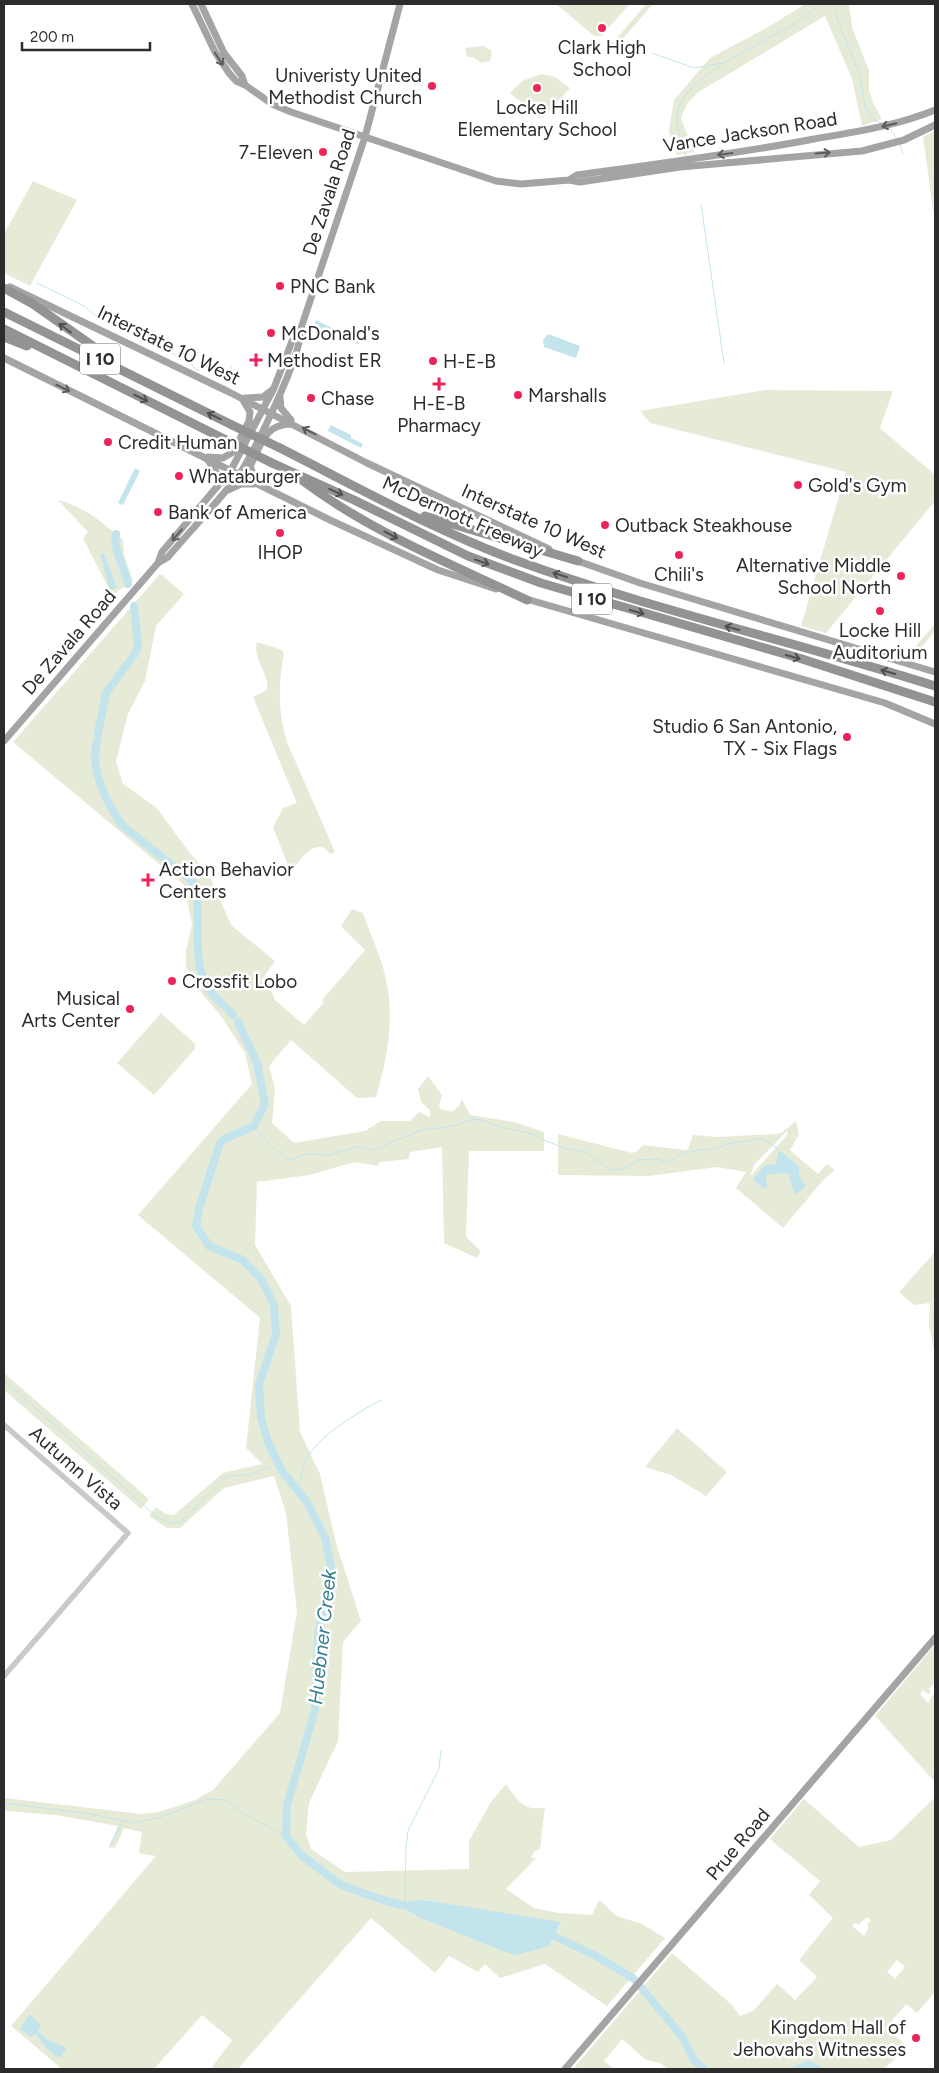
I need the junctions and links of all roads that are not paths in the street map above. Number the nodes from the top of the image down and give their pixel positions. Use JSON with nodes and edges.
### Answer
{"nodes":[{"id":1,"x":192,"y":4,"type":"edge"},
{"id":2,"x":201,"y":4,"type":"edge"},
{"id":3,"x":400,"y":4,"type":"edge"},
{"id":4,"x":245,"y":85,"type":"junction"},
{"id":5,"x":935,"y":110,"type":"edge"},
{"id":6,"x":935,"y":126,"type":"edge"},
{"id":7,"x":365,"y":136,"type":"junction"},
{"id":8,"x":569,"y":180,"type":"junction"},
{"id":9,"x":4,"y":284,"type":"edge"},
{"id":10,"x":4,"y":288,"type":"edge"},
{"id":11,"x":4,"y":312,"type":"edge"},
{"id":12,"x":4,"y":329,"type":"edge"},
{"id":13,"x":4,"y":337,"type":"edge"},
{"id":14,"x":4,"y":358,"type":"edge"},
{"id":15,"x":97,"y":376,"type":"junction"},
{"id":16,"x":277,"y":391,"type":"junction"},
{"id":17,"x":242,"y":398,"type":"junction"},
{"id":18,"x":196,"y":407,"type":"junction"},
{"id":19,"x":263,"y":409,"type":"junction"},
{"id":20,"x":271,"y":413,"type":"junction"},
{"id":21,"x":294,"y":424,"type":"junction"},
{"id":22,"x":205,"y":457,"type":"junction"},
{"id":23,"x":231,"y":470,"type":"junction"},
{"id":24,"x":291,"y":472,"type":"junction"},
{"id":25,"x":239,"y":475,"type":"junction"},
{"id":26,"x":257,"y":484,"type":"junction"},
{"id":27,"x":225,"y":491,"type":"junction"},
{"id":28,"x":213,"y":494,"type":"junction"},
{"id":29,"x":389,"y":504,"type":"junction"},
{"id":30,"x":578,"y":561,"type":"junction"},
{"id":31,"x":158,"y":563,"type":"junction"},
{"id":32,"x":528,"y":600,"type":"junction"},
{"id":33,"x":935,"y":672,"type":"edge"},
{"id":34,"x":935,"y":686,"type":"edge"},
{"id":35,"x":905,"y":693,"type":"junction"},
{"id":36,"x":935,"y":702,"type":"edge"},
{"id":37,"x":935,"y":707,"type":"edge"},
{"id":38,"x":935,"y":724,"type":"edge"},
{"id":39,"x":4,"y":741,"type":"edge"},
{"id":40,"x":4,"y":1425,"type":"edge"},
{"id":41,"x":935,"y":1638,"type":"edge"},
{"id":42,"x":4,"y":1676,"type":"edge"},
{"id":43,"x":565,"y":2069,"type":"edge"}],
"edges":[{"from":1,"to":4,"type":"main road","name":"Vance Jackson Road","one_way":true},
{"from":2,"to":4,"type":"main road","name":"Vance Jackson Road"},
{"from":3,"to":7,"type":"main road","name":"De Zavala Road"},
{"from":4,"to":7,"type":"main road","name":"Vance Jackson Road"},
{"from":5,"to":8,"type":"main road","name":"Vance Jackson Road","one_way":true},
{"from":8,"to":6,"type":"main road","name":"Vance Jackson Road","one_way":true},
{"from":7,"to":8,"type":"main road","name":"Vance Jackson Road"},
{"from":7,"to":16,"type":"main road","name":"De Zavala Road"},
{"from":9,"to":17,"type":"main road","name":"Interstate 10 West"},
{"from":18,"to":10,"type":"highway","one_way":true},
{"from":11,"to":18,"type":"highway","name":"McDermott Freeway","number":"I 10"},
{"from":12,"to":15,"type":"highway","name":"McDermott Freeway","number":"I 10"},
{"from":13,"to":15,"type":"highway"},
{"from":14,"to":22,"type":"main road","one_way":true},
{"from":15,"to":24,"type":"highway","name":"McDermott Freeway","number":"I 10","one_way":true,"bridge":true},
{"from":16,"to":17,"type":"main road"},
{"from":16,"to":19,"type":"main road","name":"De Zavala Road"},
{"from":16,"to":20,"type":"main road","name":"De Zavala Road"},
{"from":16,"to":21,"type":"main road"},
{"from":17,"to":19,"type":"main road","name":"Interstate 10 West"},
{"from":17,"to":22,"type":"main road"},
{"from":29,"to":18,"type":"highway","name":"McDermott Freeway","number":"I 10","one_way":true,"bridge":true},
{"from":19,"to":20,"type":"main road","name":"Interstate 10 West"},
{"from":19,"to":23,"type":"main road","name":"De Zavala Road"},
{"from":20,"to":21,"type":"main road","name":"Interstate 10 West"},
{"from":20,"to":25,"type":"main road","name":"De Zavala Road"},
{"from":21,"to":26,"type":"main road"},
{"from":30,"to":21,"type":"main road","name":"Interstate 10 West","one_way":true},
{"from":22,"to":23,"type":"main road"},
{"from":22,"to":28,"type":"main road"},
{"from":23,"to":25,"type":"main road"},
{"from":23,"to":28,"type":"main road","name":"De Zavala Road"},
{"from":24,"to":32,"type":"highway","one_way":true},
{"from":24,"to":35,"type":"highway","name":"McDermott Freeway","number":"I 10","one_way":true},
{"from":25,"to":26,"type":"main road"},
{"from":25,"to":27,"type":"main road","name":"De Zavala Road"},
{"from":26,"to":27,"type":"main road"},
{"from":26,"to":32,"type":"main road"},
{"from":27,"to":31,"type":"main road","name":"De Zavala Road"},
{"from":28,"to":31,"type":"main road","name":"De Zavala Road","one_way":true},
{"from":29,"to":30,"type":"highway"},
{"from":34,"to":29,"type":"highway","name":"McDermott Freeway","number":"I 10","one_way":true},
{"from":30,"to":33,"type":"main road","name":"Interstate 10 West"},
{"from":31,"to":39,"type":"main road","name":"De Zavala Road"},
{"from":32,"to":38,"type":"main road"},
{"from":35,"to":36,"type":"highway","name":"McDermott Freeway","number":"I 10"},
{"from":35,"to":37,"type":"highway"},
{"from":40,"to":42,"type":"street","name":"Autumn Vista"},
{"from":41,"to":43,"type":"main road","name":"Prue Road"}]}
